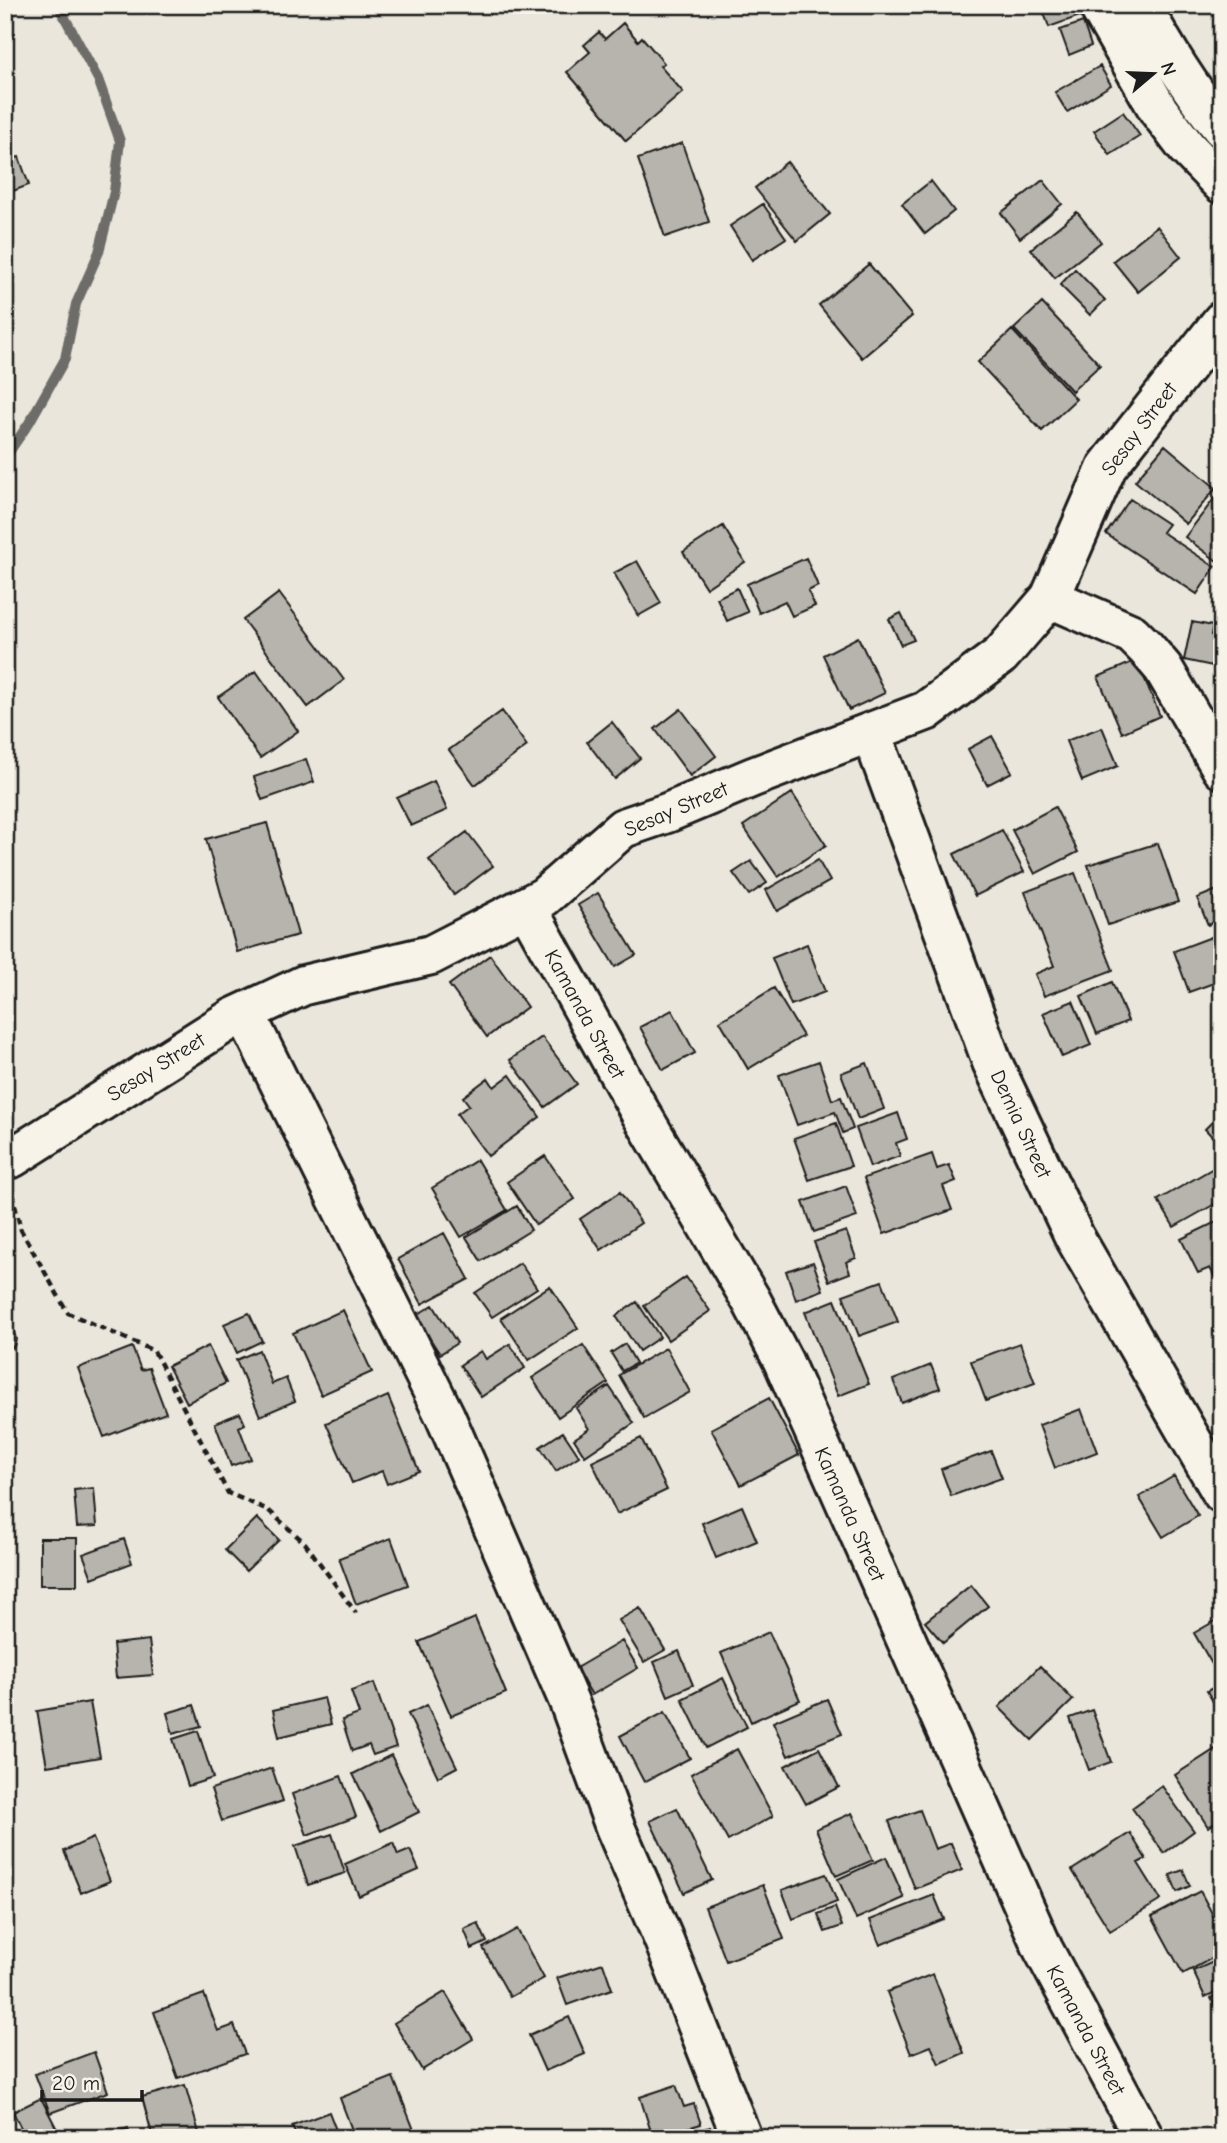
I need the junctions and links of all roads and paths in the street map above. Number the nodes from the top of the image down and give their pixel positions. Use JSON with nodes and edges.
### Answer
{"nodes":[{"id":1,"x":1098,"y":5,"type":"edge"},
{"id":2,"x":1141,"y":5,"type":"edge"},
{"id":3,"x":1222,"y":128,"type":"edge"},
{"id":4,"x":1222,"y":184,"type":"edge"},
{"id":5,"x":1222,"y":321,"type":"edge"},
{"id":6,"x":1050,"y":598,"type":"junction"},
{"id":7,"x":872,"y":732,"type":"junction"},
{"id":8,"x":1222,"y":769,"type":"edge"},
{"id":9,"x":526,"y":906,"type":"junction"},
{"id":10,"x":245,"y":1013,"type":"junction"},
{"id":11,"x":7,"y":1170,"type":"edge"},
{"id":12,"x":1222,"y":1493,"type":"edge"},
{"id":13,"x":356,"y":1613,"type":"dead end"},
{"id":14,"x":742,"y":2138,"type":"edge"},
{"id":15,"x":1144,"y":2138,"type":"edge"}],
"edges":[{"from":1,"to":4,"type":"street"},
{"from":2,"to":3,"type":"street"},
{"from":5,"to":6,"type":"street","name":"Sesay Street"},
{"from":6,"to":7,"type":"street","name":"Sesay Street"},
{"from":6,"to":8,"type":"street"},
{"from":7,"to":9,"type":"street","name":"Sesay Street"},
{"from":7,"to":12,"type":"street","name":"Demia Street"},
{"from":9,"to":10,"type":"street","name":"Sesay Street"},
{"from":9,"to":15,"type":"street","name":"Kamanda Street"},
{"from":10,"to":11,"type":"street","name":"Sesay Street"},
{"from":10,"to":14,"type":"street"},
{"from":11,"to":13,"type":"path"}]}
